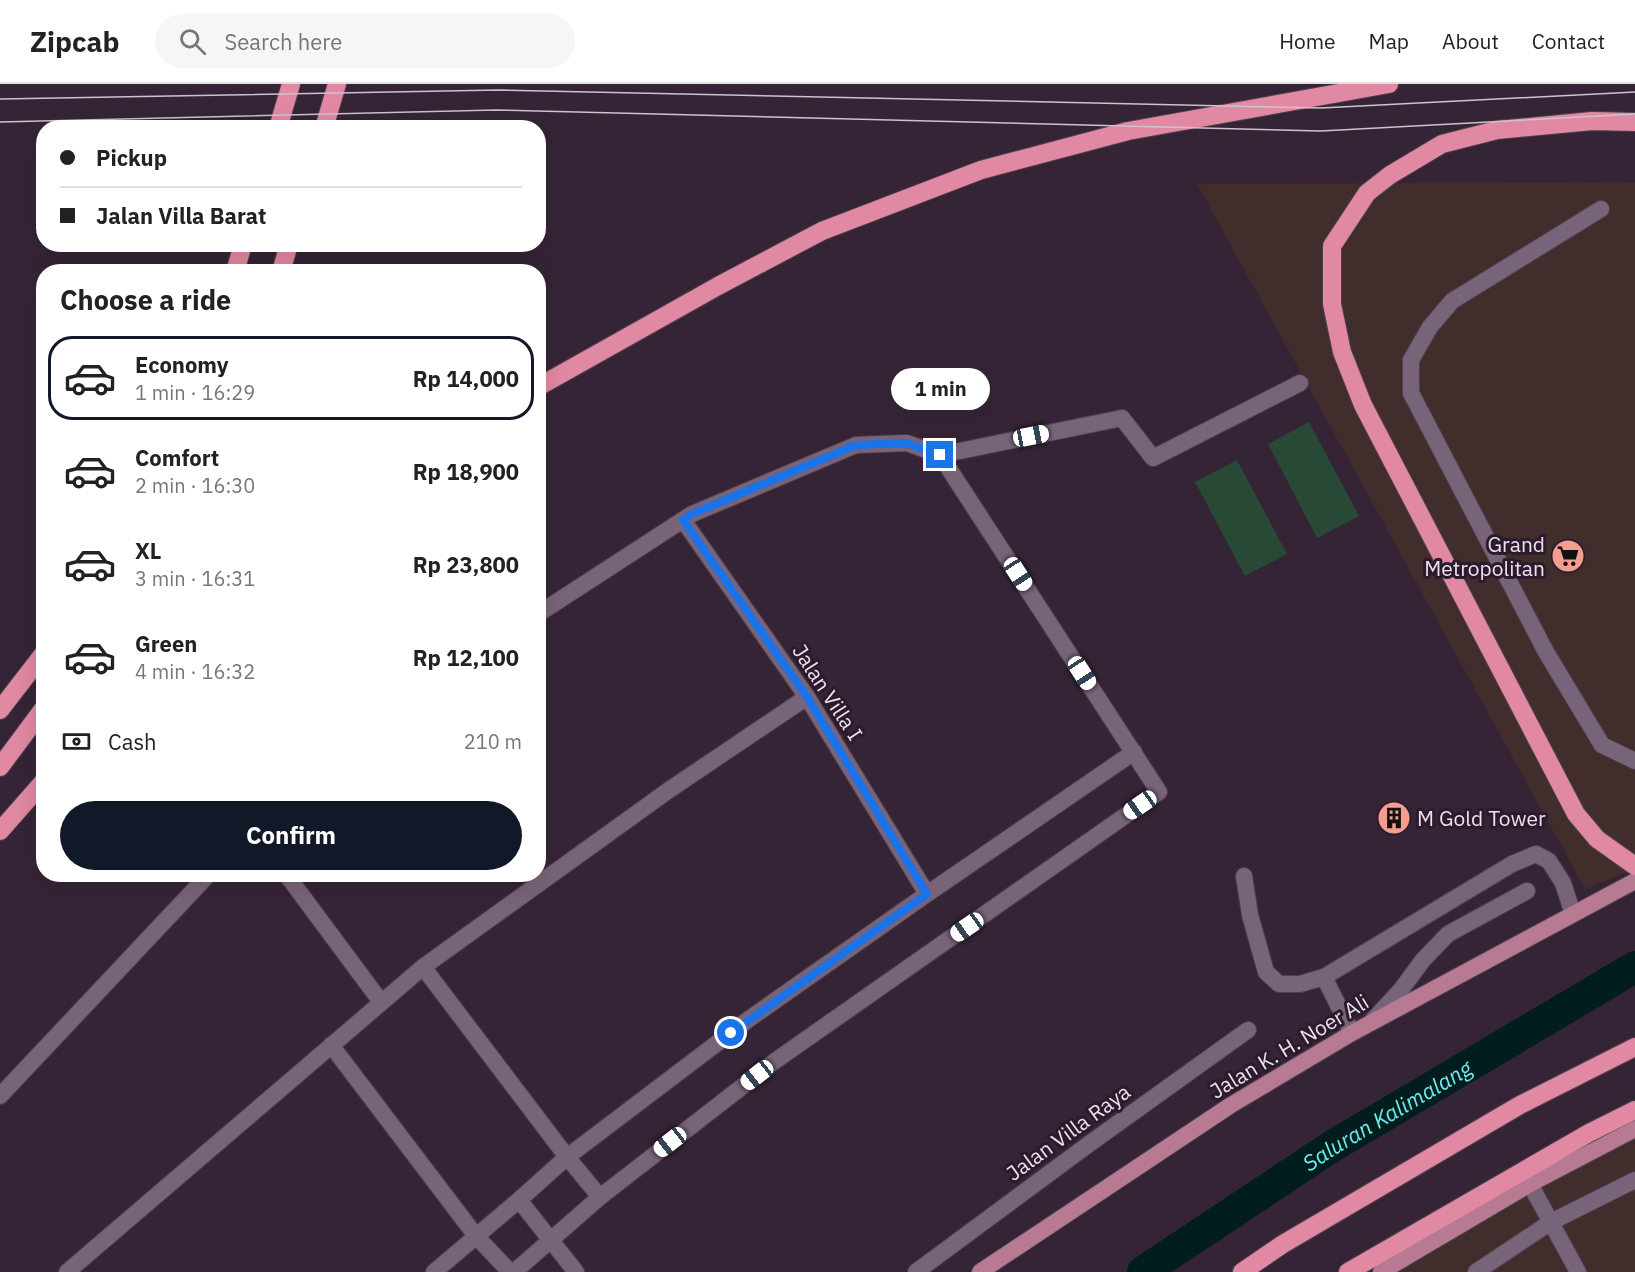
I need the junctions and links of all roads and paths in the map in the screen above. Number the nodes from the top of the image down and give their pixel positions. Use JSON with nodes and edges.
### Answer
{"nodes":[{"id":1,"x":291,"y":84,"type":"edge"},
{"id":2,"x":337,"y":84,"type":"edge"},
{"id":3,"x":1389,"y":84,"type":"edge"},
{"id":4,"x":280,"y":120,"type":"edge"},
{"id":5,"x":326,"y":120,"type":"edge"},
{"id":6,"x":1635,"y":122,"type":"edge"},
{"id":7,"x":1601,"y":209,"type":"dead end"},
{"id":8,"x":546,"y":383,"type":"edge"},
{"id":9,"x":1300,"y":383,"type":"dead end"},
{"id":10,"x":940,"y":455,"type":"junction"},
{"id":11,"x":683,"y":520,"type":"junction"},
{"id":12,"x":546,"y":609,"type":"edge"},
{"id":13,"x":36,"y":663,"type":"edge"},
{"id":14,"x":807,"y":697,"type":"junction"},
{"id":15,"x":0,"y":710,"type":"edge"},
{"id":16,"x":36,"y":719,"type":"edge"},
{"id":17,"x":1134,"y":752,"type":"junction"},
{"id":18,"x":1635,"y":761,"type":"edge"},
{"id":19,"x":0,"y":767,"type":"edge"},
{"id":20,"x":36,"y":790,"type":"edge"},
{"id":21,"x":0,"y":831,"type":"edge"},
{"id":22,"x":1635,"y":866,"type":"edge"},
{"id":23,"x":1244,"y":876,"type":"dead end"},
{"id":24,"x":546,"y":878,"type":"edge"},
{"id":25,"x":1635,"y":881,"type":"edge"},
{"id":26,"x":201,"y":882,"type":"edge"},
{"id":27,"x":292,"y":882,"type":"edge"},
{"id":28,"x":541,"y":882,"type":"edge"},
{"id":29,"x":1527,"y":891,"type":"dead end"},
{"id":30,"x":927,"y":894,"type":"junction"},
{"id":31,"x":1573,"y":914,"type":"junction"},
{"id":32,"x":423,"y":967,"type":"junction"},
{"id":33,"x":1324,"y":977,"type":"junction"},
{"id":34,"x":381,"y":1002,"type":"junction"},
{"id":35,"x":1371,"y":1023,"type":"junction"},
{"id":36,"x":1248,"y":1030,"type":"dead end"},
{"id":37,"x":1352,"y":1033,"type":"junction"},
{"id":38,"x":331,"y":1045,"type":"junction"},
{"id":39,"x":1635,"y":1047,"type":"edge"},
{"id":40,"x":0,"y":1096,"type":"edge"},
{"id":41,"x":1635,"y":1110,"type":"edge"},
{"id":42,"x":1635,"y":1129,"type":"edge"},
{"id":43,"x":567,"y":1157,"type":"junction"},
{"id":44,"x":1635,"y":1180,"type":"edge"},
{"id":45,"x":1530,"y":1184,"type":"junction"},
{"id":46,"x":600,"y":1197,"type":"junction"},
{"id":47,"x":519,"y":1200,"type":"junction"},
{"id":48,"x":1551,"y":1222,"type":"junction"},
{"id":49,"x":476,"y":1236,"type":"junction"},
{"id":50,"x":551,"y":1240,"type":"junction"},
{"id":51,"x":67,"y":1272,"type":"edge"},
{"id":52,"x":434,"y":1272,"type":"edge"},
{"id":53,"x":512,"y":1272,"type":"edge"},
{"id":54,"x":576,"y":1272,"type":"edge"},
{"id":55,"x":916,"y":1272,"type":"edge"},
{"id":56,"x":980,"y":1272,"type":"edge"},
{"id":57,"x":1242,"y":1272,"type":"edge"},
{"id":58,"x":1348,"y":1272,"type":"edge"},
{"id":59,"x":1381,"y":1272,"type":"edge"},
{"id":60,"x":1476,"y":1272,"type":"edge"},
{"id":61,"x":1578,"y":1272,"type":"edge"}],
"edges":[{"from":1,"to":4,"type":"highway"},
{"from":2,"to":5,"type":"highway"},
{"from":3,"to":8,"type":"highway"},
{"from":6,"to":22,"type":"highway"},
{"from":7,"to":18,"type":"street"},
{"from":9,"to":10,"type":"street"},
{"from":10,"to":11,"type":"street"},
{"from":10,"to":17,"type":"street"},
{"from":11,"to":12,"type":"street"},
{"from":11,"to":14,"type":"street","name":"Jalan Villa I"},
{"from":13,"to":15,"type":"highway"},
{"from":14,"to":24,"type":"street"},
{"from":14,"to":30,"type":"street","name":"Jalan Villa I"},
{"from":16,"to":19,"type":"highway"},
{"from":17,"to":30,"type":"street"},
{"from":17,"to":46,"type":"street"},
{"from":20,"to":21,"type":"highway"},
{"from":23,"to":33,"type":"street"},
{"from":25,"to":31,"type":"main road","name":"Jalan K. H. Noer Ali"},
{"from":26,"to":40,"type":"street"},
{"from":27,"to":34,"type":"street"},
{"from":28,"to":32,"type":"street"},
{"from":29,"to":35,"type":"street"},
{"from":30,"to":43,"type":"street"},
{"from":31,"to":33,"type":"street"},
{"from":31,"to":35,"type":"main road","name":"Jalan K. H. Noer Ali"},
{"from":32,"to":34,"type":"street"},
{"from":32,"to":43,"type":"street"},
{"from":33,"to":37,"type":"street"},
{"from":34,"to":38,"type":"street"},
{"from":35,"to":37,"type":"main road","name":"Jalan K. H. Noer Ali"},
{"from":36,"to":55,"type":"street","name":"Jalan Villa Raya"},
{"from":37,"to":56,"type":"main road","name":"Jalan K. H. Noer Ali"},
{"from":38,"to":49,"type":"street"},
{"from":38,"to":51,"type":"street"},
{"from":39,"to":57,"type":"highway"},
{"from":41,"to":58,"type":"highway"},
{"from":42,"to":45,"type":"main road"},
{"from":43,"to":46,"type":"street"},
{"from":43,"to":47,"type":"street"},
{"from":44,"to":48,"type":"street"},
{"from":45,"to":48,"type":"street"},
{"from":45,"to":59,"type":"main road"},
{"from":46,"to":50,"type":"street"},
{"from":47,"to":49,"type":"street"},
{"from":47,"to":50,"type":"street"},
{"from":48,"to":60,"type":"street"},
{"from":48,"to":61,"type":"street"},
{"from":49,"to":52,"type":"street"},
{"from":49,"to":53,"type":"street"},
{"from":50,"to":53,"type":"street"},
{"from":50,"to":54,"type":"street"}]}
